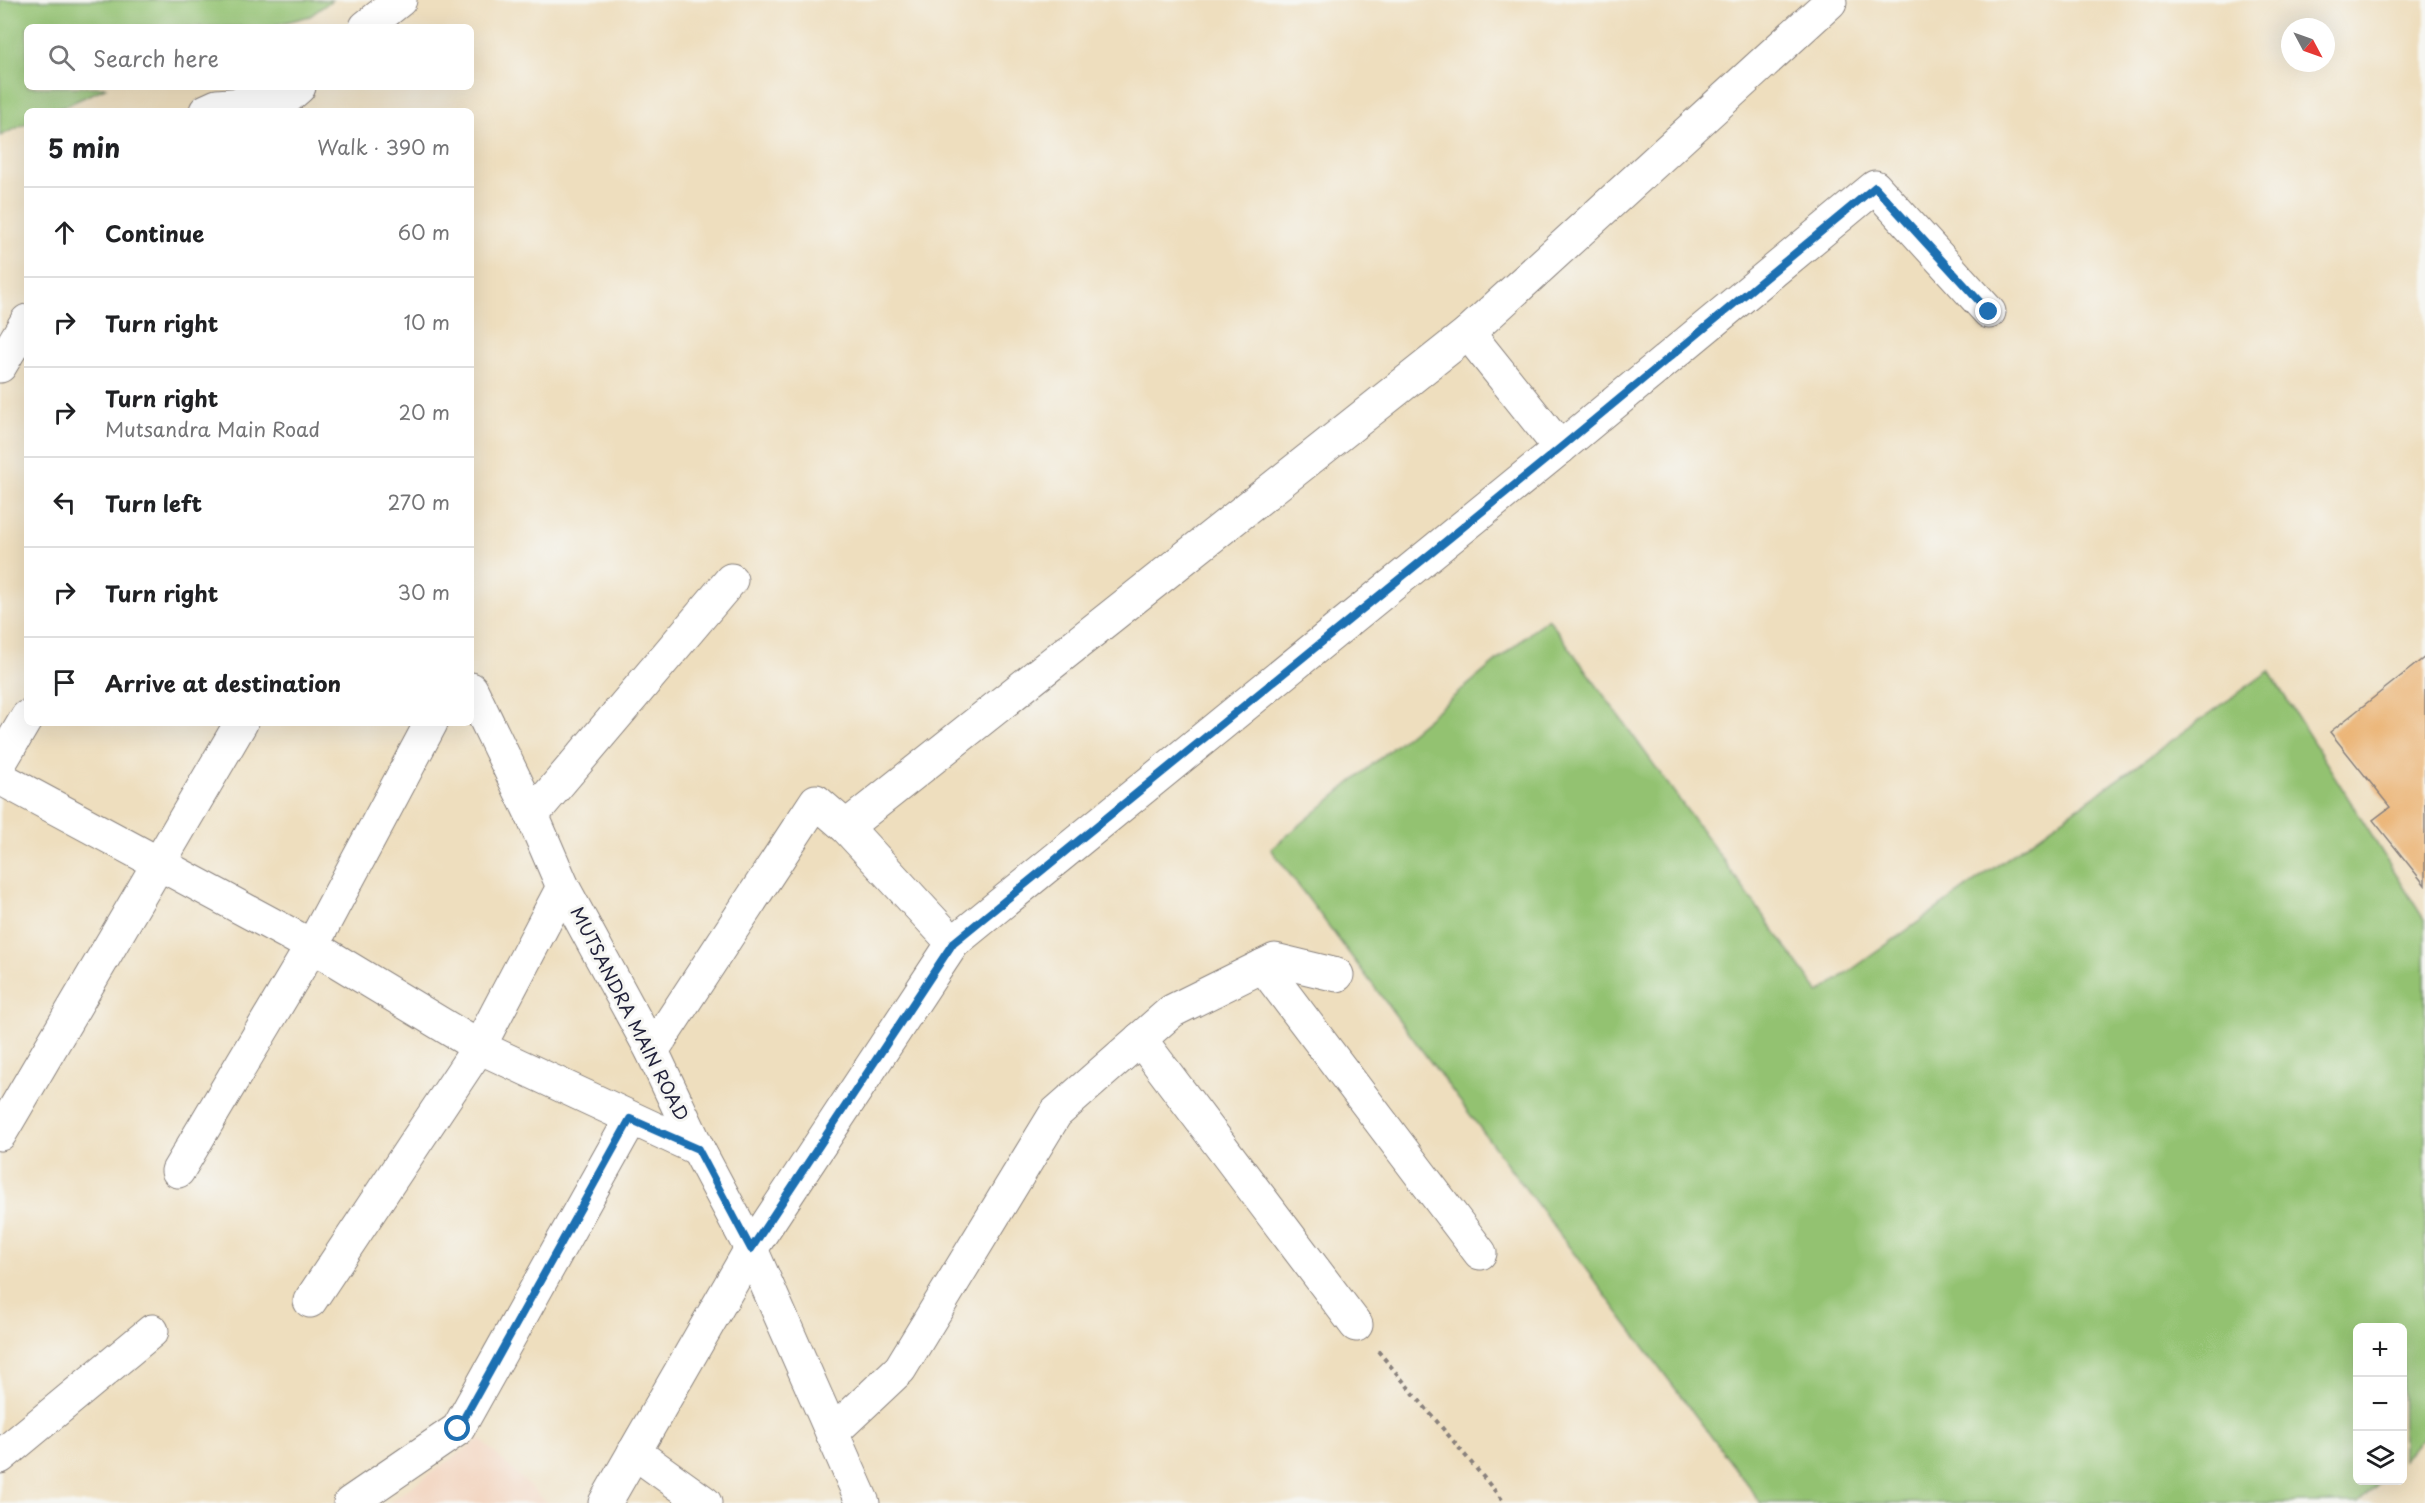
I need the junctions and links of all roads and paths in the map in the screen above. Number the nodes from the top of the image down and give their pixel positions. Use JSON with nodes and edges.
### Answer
{"nodes":[{"id":1,"x":400,"y":0,"type":"edge"},
{"id":2,"x":1830,"y":2,"type":"dead end"},
{"id":3,"x":370,"y":24,"type":"edge"},
{"id":4,"x":287,"y":100,"type":"edge"},
{"id":5,"x":213,"y":108,"type":"edge"},
{"id":6,"x":1989,"y":312,"type":"dead end"},
{"id":7,"x":24,"y":326,"type":"edge"},
{"id":8,"x":1468,"y":333,"type":"junction"},
{"id":9,"x":0,"y":366,"type":"edge"},
{"id":10,"x":1560,"y":448,"type":"junction"},
{"id":11,"x":731,"y":580,"type":"dead end"},
{"id":12,"x":474,"y":695,"type":"edge"},
{"id":13,"x":24,"y":722,"type":"edge"},
{"id":14,"x":239,"y":726,"type":"edge"},
{"id":15,"x":429,"y":726,"type":"edge"},
{"id":16,"x":0,"y":763,"type":"edge"},
{"id":17,"x":0,"y":778,"type":"edge"},
{"id":18,"x":532,"y":815,"type":"junction"},
{"id":19,"x":846,"y":827,"type":"junction"},
{"id":20,"x":159,"y":864,"type":"junction"},
{"id":21,"x":563,"y":887,"type":"junction"},
{"id":22,"x":953,"y":943,"type":"junction"},
{"id":23,"x":312,"y":946,"type":"junction"},
{"id":24,"x":1263,"y":966,"type":"junction"},
{"id":25,"x":1337,"y":975,"type":"dead end"},
{"id":26,"x":1140,"y":1039,"type":"junction"},
{"id":27,"x":479,"y":1047,"type":"junction"},
{"id":28,"x":652,"y":1051,"type":"junction"},
{"id":29,"x":630,"y":1119,"type":"junction"},
{"id":30,"x":0,"y":1134,"type":"edge"},
{"id":31,"x":698,"y":1149,"type":"junction"},
{"id":32,"x":178,"y":1172,"type":"dead end"},
{"id":33,"x":751,"y":1249,"type":"junction"},
{"id":34,"x":1480,"y":1253,"type":"dead end"},
{"id":35,"x":310,"y":1301,"type":"dead end"},
{"id":36,"x":1356,"y":1325,"type":"joint"},
{"id":37,"x":152,"y":1331,"type":"dead end"},
{"id":38,"x":832,"y":1433,"type":"junction"},
{"id":39,"x":634,"y":1452,"type":"junction"},
{"id":40,"x":0,"y":1458,"type":"edge"},
{"id":41,"x":350,"y":1503,"type":"edge"},
{"id":42,"x":605,"y":1503,"type":"edge"},
{"id":43,"x":705,"y":1503,"type":"edge"},
{"id":44,"x":863,"y":1503,"type":"edge"},
{"id":45,"x":1505,"y":1503,"type":"edge"}],
"edges":[{"from":1,"to":3,"type":"street"},
{"from":2,"to":8,"type":"street"},
{"from":4,"to":5,"type":"street"},
{"from":6,"to":10,"type":"street"},
{"from":7,"to":9,"type":"street"},
{"from":8,"to":10,"type":"street"},
{"from":8,"to":19,"type":"street"},
{"from":10,"to":22,"type":"street"},
{"from":11,"to":18,"type":"street"},
{"from":12,"to":18,"type":"street","name":"MUTSANDRA MAIN ROAD"},
{"from":13,"to":16,"type":"street"},
{"from":14,"to":20,"type":"street"},
{"from":15,"to":23,"type":"street"},
{"from":17,"to":20,"type":"street"},
{"from":18,"to":21,"type":"street","name":"MUTSANDRA MAIN ROAD"},
{"from":19,"to":22,"type":"street"},
{"from":19,"to":28,"type":"street"},
{"from":20,"to":23,"type":"street"},
{"from":20,"to":30,"type":"street"},
{"from":21,"to":27,"type":"street"},
{"from":21,"to":28,"type":"street","name":"MUTSANDRA MAIN ROAD"},
{"from":22,"to":33,"type":"street"},
{"from":23,"to":27,"type":"street"},
{"from":23,"to":32,"type":"street"},
{"from":24,"to":25,"type":"street"},
{"from":24,"to":26,"type":"street"},
{"from":24,"to":34,"type":"street"},
{"from":26,"to":36,"type":"street"},
{"from":26,"to":38,"type":"street"},
{"from":27,"to":29,"type":"street"},
{"from":27,"to":35,"type":"street"},
{"from":28,"to":31,"type":"street","name":"MUTSANDRA MAIN ROAD"},
{"from":29,"to":31,"type":"street"},
{"from":29,"to":41,"type":"street"},
{"from":31,"to":33,"type":"street","name":"MUTSANDRA MAIN ROAD"},
{"from":33,"to":38,"type":"street","name":"MUTSANDRA MAIN ROAD"},
{"from":33,"to":39,"type":"street"},
{"from":36,"to":45,"type":"path"},
{"from":37,"to":40,"type":"street"},
{"from":38,"to":44,"type":"street","name":"MUTSANDRA MAIN ROAD"},
{"from":39,"to":42,"type":"street"},
{"from":39,"to":43,"type":"street"}]}
